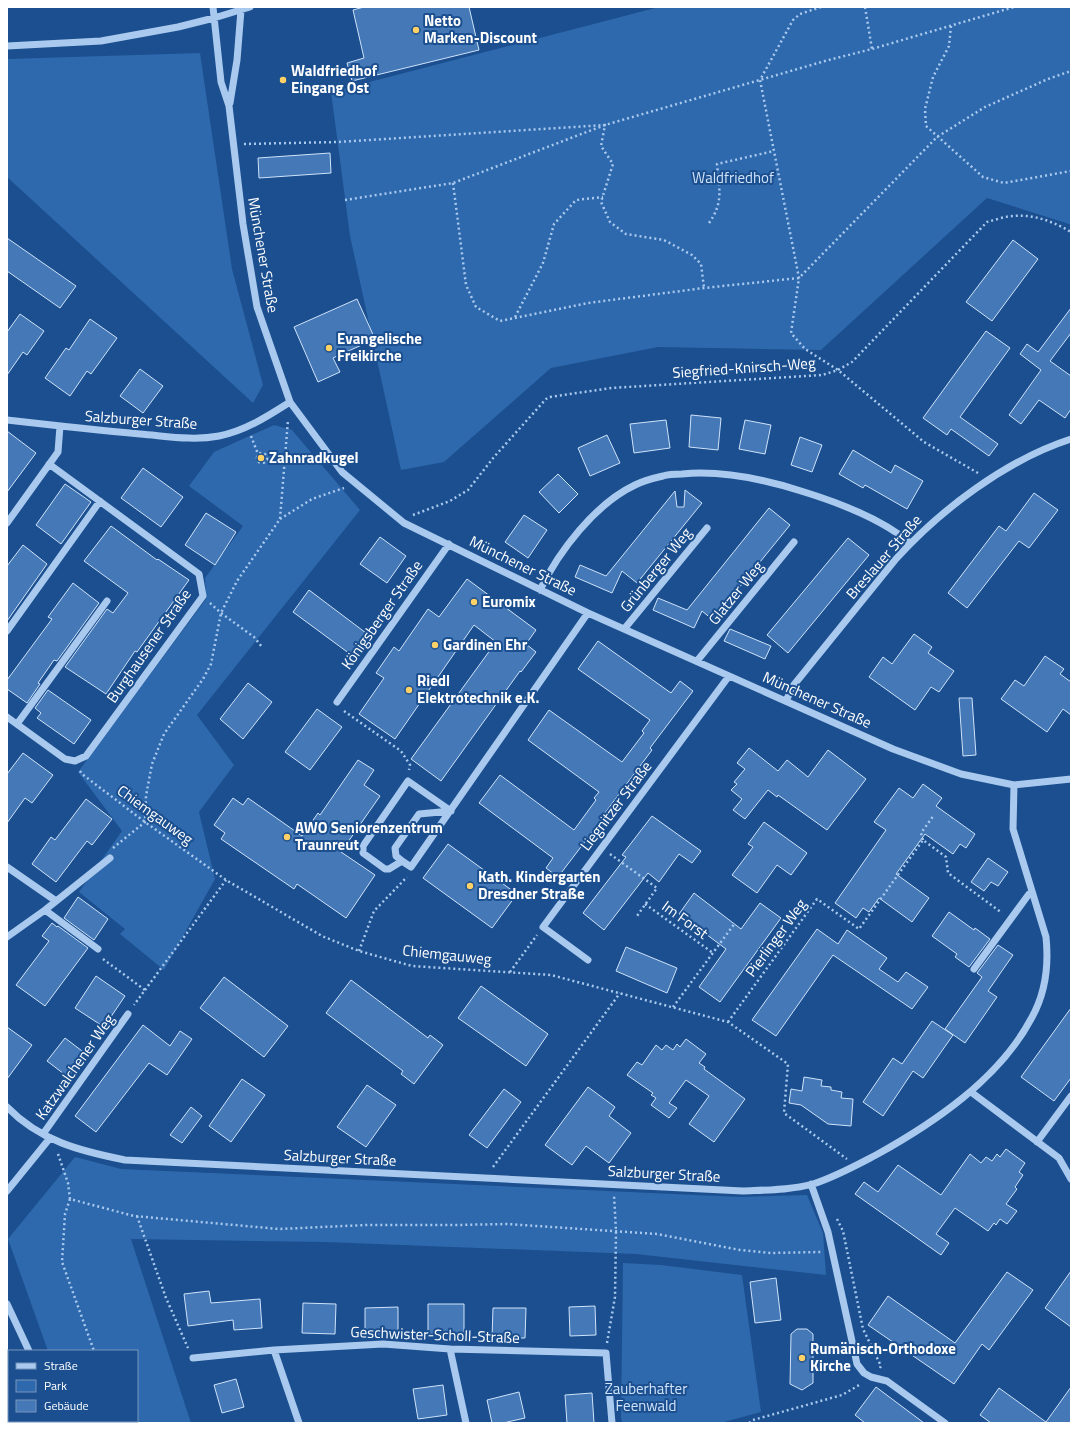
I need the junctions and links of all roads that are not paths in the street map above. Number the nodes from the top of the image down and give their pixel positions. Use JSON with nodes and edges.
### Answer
{"nodes":[{"id":1,"x":212,"y":7,"type":"edge"},
{"id":2,"x":250,"y":7,"type":"edge"},
{"id":3,"x":240,"y":9,"type":"edge"},
{"id":4,"x":214,"y":18,"type":"junction"},
{"id":5,"x":7,"y":46,"type":"edge"},
{"id":6,"x":229,"y":106,"type":"junction"},
{"id":7,"x":290,"y":402,"type":"junction"},
{"id":8,"x":7,"y":420,"type":"edge"},
{"id":9,"x":60,"y":426,"type":"junction"},
{"id":10,"x":1071,"y":439,"type":"edge"},
{"id":11,"x":49,"y":464,"type":"junction"},
{"id":12,"x":100,"y":501,"type":"junction"},
{"id":13,"x":7,"y":523,"type":"edge"},
{"id":14,"x":707,"y":528,"type":"dead end"},
{"id":15,"x":794,"y":542,"type":"dead end"},
{"id":16,"x":910,"y":543,"type":"junction"},
{"id":17,"x":449,"y":544,"type":"junction"},
{"id":18,"x":540,"y":590,"type":"junction"},
{"id":19,"x":107,"y":601,"type":"dead end"},
{"id":20,"x":588,"y":613,"type":"junction"},
{"id":21,"x":625,"y":628,"type":"junction"},
{"id":22,"x":7,"y":631,"type":"edge"},
{"id":23,"x":697,"y":661,"type":"junction"},
{"id":24,"x":729,"y":676,"type":"junction"},
{"id":25,"x":786,"y":701,"type":"junction"},
{"id":26,"x":337,"y":702,"type":"road end"},
{"id":27,"x":7,"y":717,"type":"edge"},
{"id":28,"x":17,"y":724,"type":"junction"},
{"id":29,"x":1071,"y":779,"type":"edge"},
{"id":30,"x":1014,"y":785,"type":"junction"},
{"id":31,"x":451,"y":811,"type":"junction"},
{"id":32,"x":110,"y":858,"type":"road end"},
{"id":33,"x":402,"y":861,"type":"junction"},
{"id":34,"x":7,"y":867,"type":"edge"},
{"id":35,"x":1032,"y":893,"type":"junction"},
{"id":36,"x":56,"y":902,"type":"junction"},
{"id":37,"x":45,"y":910,"type":"junction"},
{"id":38,"x":7,"y":937,"type":"edge"},
{"id":39,"x":98,"y":949,"type":"road end"},
{"id":40,"x":588,"y":960,"type":"dead end"},
{"id":41,"x":974,"y":969,"type":"dead end"},
{"id":42,"x":128,"y":1014,"type":"road end"},
{"id":43,"x":970,"y":1092,"type":"junction"},
{"id":44,"x":1071,"y":1096,"type":"edge"},
{"id":45,"x":7,"y":1107,"type":"edge"},
{"id":46,"x":50,"y":1138,"type":"junction"},
{"id":47,"x":1037,"y":1142,"type":"junction"},
{"id":48,"x":1071,"y":1179,"type":"edge"},
{"id":49,"x":811,"y":1184,"type":"junction"},
{"id":50,"x":7,"y":1191,"type":"edge"},
{"id":51,"x":7,"y":1304,"type":"edge"},
{"id":52,"x":450,"y":1349,"type":"junction"},
{"id":53,"x":29,"y":1350,"type":"edge"},
{"id":54,"x":274,"y":1350,"type":"junction"},
{"id":55,"x":193,"y":1358,"type":"road end"},
{"id":56,"x":299,"y":1423,"type":"edge"},
{"id":57,"x":466,"y":1423,"type":"edge"},
{"id":58,"x":612,"y":1423,"type":"edge"},
{"id":59,"x":945,"y":1423,"type":"edge"}],
"edges":[{"from":1,"to":4,"type":"street","name":"Münchener Straße"},
{"from":2,"to":3,"type":"street"},
{"from":3,"to":4,"type":"street"},
{"from":3,"to":6,"type":"street","name":"Münchener Straße"},
{"from":4,"to":5,"type":"street"},
{"from":4,"to":6,"type":"street","name":"Münchener Straße"},
{"from":6,"to":7,"type":"street","name":"Münchener Straße"},
{"from":7,"to":9,"type":"street","name":"Salzburger Straße"},
{"from":7,"to":17,"type":"street","name":"Münchener Straße"},
{"from":8,"to":9,"type":"street","name":"Salzburger Straße"},
{"from":9,"to":11,"type":"street"},
{"from":10,"to":16,"type":"street","name":"Breslauer Straße"},
{"from":11,"to":12,"type":"street","name":"Burghausener Straße"},
{"from":11,"to":13,"type":"street"},
{"from":12,"to":22,"type":"street"},
{"from":12,"to":28,"type":"street","name":"Burghausener Straße"},
{"from":14,"to":21,"type":"street","name":"Grünberger Weg"},
{"from":15,"to":23,"type":"street","name":"Glatzer Weg"},
{"from":16,"to":18,"type":"street"},
{"from":16,"to":25,"type":"street","name":"Breslauer Straße"},
{"from":17,"to":18,"type":"street","name":"Münchener Straße"},
{"from":17,"to":26,"type":"street","name":"Königsberger Straße"},
{"from":18,"to":20,"type":"street","name":"Münchener Straße"},
{"from":19,"to":28,"type":"street"},
{"from":20,"to":21,"type":"street","name":"Münchener Straße"},
{"from":20,"to":31,"type":"street"},
{"from":21,"to":23,"type":"street","name":"Münchener Straße"},
{"from":23,"to":24,"type":"street","name":"Münchener Straße"},
{"from":24,"to":25,"type":"street","name":"Münchener Straße"},
{"from":24,"to":40,"type":"street","name":"Liegnitzer Straße"},
{"from":25,"to":30,"type":"street","name":"Münchener Straße"},
{"from":27,"to":28,"type":"street"},
{"from":29,"to":30,"type":"street","name":"Münchener Straße"},
{"from":30,"to":35,"type":"street","name":"Salzburger Straße"},
{"from":31,"to":33,"type":"street"},
{"from":31,"to":33,"type":"street"},
{"from":31,"to":33,"type":"street"},
{"from":32,"to":36,"type":"street"},
{"from":34,"to":36,"type":"street"},
{"from":35,"to":41,"type":"street"},
{"from":35,"to":43,"type":"street","name":"Salzburger Straße"},
{"from":36,"to":37,"type":"street"},
{"from":37,"to":38,"type":"street"},
{"from":37,"to":39,"type":"street"},
{"from":42,"to":46,"type":"street","name":"Katzwalchener Weg"},
{"from":43,"to":47,"type":"street"},
{"from":43,"to":49,"type":"street","name":"Salzburger Straße"},
{"from":44,"to":47,"type":"street"},
{"from":45,"to":46,"type":"street","name":"Salzburger Straße"},
{"from":46,"to":49,"type":"street","name":"Salzburger Straße"},
{"from":46,"to":50,"type":"street","name":"Katzwalchener Weg"},
{"from":47,"to":48,"type":"street"},
{"from":49,"to":59,"type":"street"},
{"from":51,"to":53,"type":"street"},
{"from":52,"to":54,"type":"street","name":"Geschwister-Scholl-Straße"},
{"from":52,"to":57,"type":"street"},
{"from":52,"to":58,"type":"street","name":"Geschwister-Scholl-Straße"},
{"from":54,"to":55,"type":"street","name":"Geschwister-Scholl-Straße"},
{"from":54,"to":56,"type":"street"}]}
